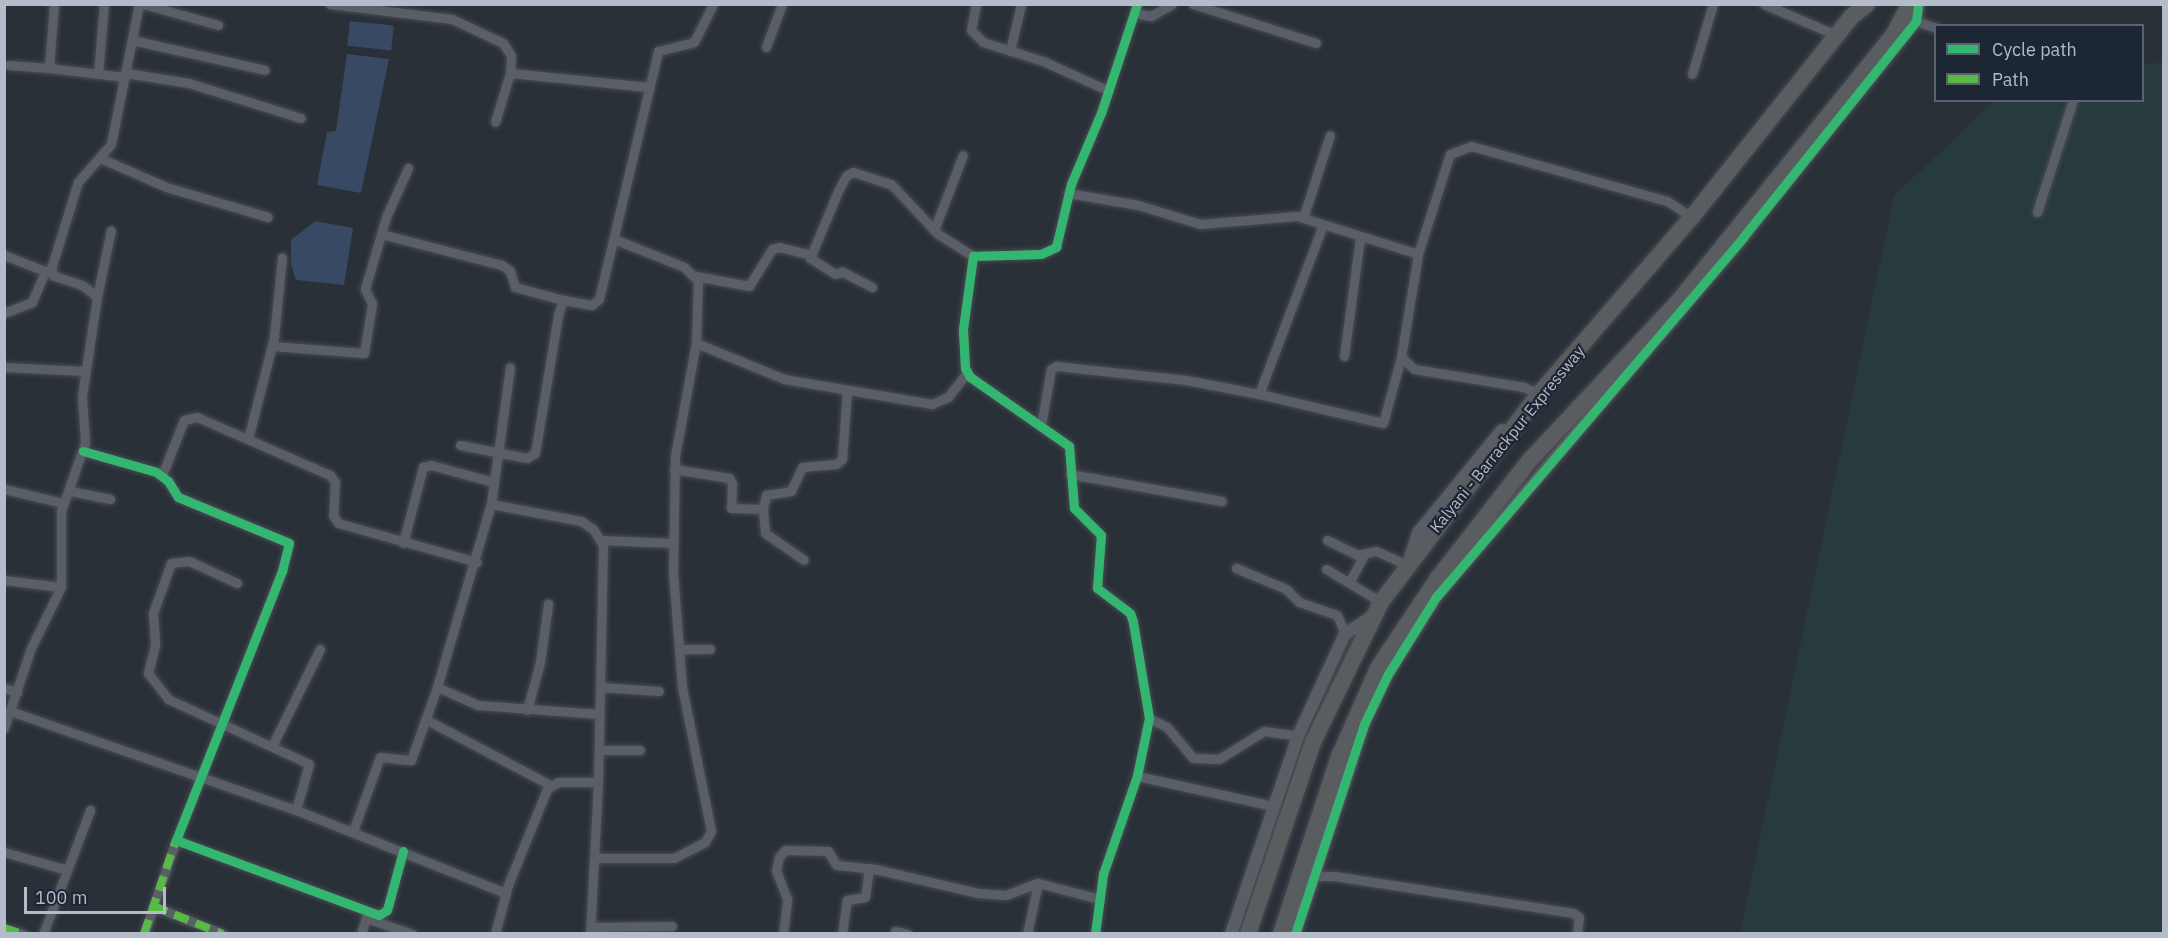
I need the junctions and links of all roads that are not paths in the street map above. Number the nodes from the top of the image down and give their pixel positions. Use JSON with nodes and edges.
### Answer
{"nodes":[{"id":1,"x":54,"y":4,"type":"edge"},
{"id":2,"x":104,"y":4,"type":"edge"},
{"id":3,"x":141,"y":4,"type":"edge"},
{"id":4,"x":713,"y":4,"type":"edge"},
{"id":5,"x":782,"y":4,"type":"edge"},
{"id":6,"x":976,"y":4,"type":"edge"},
{"id":7,"x":1021,"y":4,"type":"edge"},
{"id":8,"x":1172,"y":4,"type":"edge"},
{"id":9,"x":1193,"y":4,"type":"edge"},
{"id":10,"x":1713,"y":4,"type":"edge"},
{"id":11,"x":1764,"y":4,"type":"edge"},
{"id":12,"x":1856,"y":4,"type":"edge"},
{"id":13,"x":1867,"y":4,"type":"edge"},
{"id":14,"x":1910,"y":4,"type":"edge"},
{"id":15,"x":1918,"y":4,"type":"edge"},
{"id":16,"x":333,"y":5,"type":"edge"},
{"id":17,"x":1136,"y":8,"type":"edge"},
{"id":18,"x":1916,"y":21,"type":"junction"},
{"id":19,"x":218,"y":25,"type":"dead end"},
{"id":20,"x":1934,"y":28,"type":"edge"},
{"id":21,"x":1831,"y":33,"type":"junction"},
{"id":22,"x":132,"y":40,"type":"junction"},
{"id":23,"x":1316,"y":44,"type":"dead end"},
{"id":24,"x":766,"y":47,"type":"dead end"},
{"id":25,"x":1010,"y":51,"type":"junction"},
{"id":26,"x":9,"y":65,"type":"dead end"},
{"id":27,"x":49,"y":68,"type":"junction"},
{"id":28,"x":265,"y":70,"type":"dead end"},
{"id":29,"x":510,"y":73,"type":"junction"},
{"id":30,"x":98,"y":74,"type":"junction"},
{"id":31,"x":1692,"y":74,"type":"dead end"},
{"id":32,"x":126,"y":75,"type":"junction"},
{"id":33,"x":648,"y":87,"type":"junction"},
{"id":34,"x":1109,"y":91,"type":"junction"},
{"id":35,"x":2072,"y":102,"type":"edge"},
{"id":36,"x":301,"y":118,"type":"dead end"},
{"id":37,"x":495,"y":122,"type":"dead end"},
{"id":38,"x":1330,"y":135,"type":"dead end"},
{"id":39,"x":963,"y":155,"type":"dead end"},
{"id":40,"x":100,"y":158,"type":"junction"},
{"id":41,"x":408,"y":168,"type":"dead end"},
{"id":42,"x":1068,"y":193,"type":"junction"},
{"id":43,"x":2037,"y":213,"type":"dead end"},
{"id":44,"x":1689,"y":215,"type":"junction"},
{"id":45,"x":268,"y":217,"type":"dead end"},
{"id":46,"x":1303,"y":218,"type":"junction"},
{"id":47,"x":1323,"y":225,"type":"junction"},
{"id":48,"x":111,"y":230,"type":"dead end"},
{"id":49,"x":934,"y":230,"type":"junction"},
{"id":50,"x":381,"y":234,"type":"junction"},
{"id":51,"x":1739,"y":236,"type":"junction"},
{"id":52,"x":1360,"y":238,"type":"junction"},
{"id":53,"x":614,"y":239,"type":"junction"},
{"id":54,"x":1418,"y":254,"type":"junction"},
{"id":55,"x":4,"y":255,"type":"edge"},
{"id":56,"x":811,"y":255,"type":"junction"},
{"id":57,"x":973,"y":256,"type":"junction"},
{"id":58,"x":282,"y":257,"type":"dead end"},
{"id":59,"x":48,"y":272,"type":"junction"},
{"id":60,"x":696,"y":276,"type":"junction"},
{"id":61,"x":872,"y":287,"type":"dead end"},
{"id":62,"x":97,"y":297,"type":"junction"},
{"id":63,"x":562,"y":300,"type":"junction"},
{"id":64,"x":4,"y":313,"type":"edge"},
{"id":65,"x":696,"y":343,"type":"junction"},
{"id":66,"x":272,"y":346,"type":"junction"},
{"id":67,"x":1344,"y":356,"type":"dead end"},
{"id":68,"x":1401,"y":357,"type":"junction"},
{"id":69,"x":4,"y":367,"type":"edge"},
{"id":70,"x":510,"y":367,"type":"dead end"},
{"id":71,"x":84,"y":371,"type":"junction"},
{"id":72,"x":967,"y":373,"type":"junction"},
{"id":73,"x":847,"y":391,"type":"junction"},
{"id":74,"x":1537,"y":392,"type":"junction"},
{"id":75,"x":1259,"y":394,"type":"junction"},
{"id":76,"x":1041,"y":425,"type":"junction"},
{"id":77,"x":248,"y":439,"type":"junction"},
{"id":78,"x":460,"y":445,"type":"dead end"},
{"id":79,"x":83,"y":451,"type":"junction"},
{"id":80,"x":496,"y":453,"type":"junction"},
{"id":81,"x":674,"y":469,"type":"junction"},
{"id":82,"x":1070,"y":474,"type":"junction"},
{"id":83,"x":162,"y":475,"type":"junction"},
{"id":84,"x":493,"y":482,"type":"junction"},
{"id":85,"x":4,"y":489,"type":"edge"},
{"id":86,"x":70,"y":491,"type":"junction"},
{"id":87,"x":110,"y":499,"type":"dead end"},
{"id":88,"x":1222,"y":501,"type":"dead end"},
{"id":89,"x":63,"y":503,"type":"junction"},
{"id":90,"x":491,"y":504,"type":"junction"},
{"id":91,"x":763,"y":509,"type":"junction"},
{"id":92,"x":601,"y":540,"type":"junction"},
{"id":93,"x":1328,"y":540,"type":"dead end"},
{"id":94,"x":403,"y":543,"type":"junction"},
{"id":95,"x":673,"y":543,"type":"junction"},
{"id":96,"x":1364,"y":555,"type":"junction"},
{"id":97,"x":804,"y":560,"type":"dead end"},
{"id":98,"x":477,"y":562,"type":"junction"},
{"id":99,"x":1407,"y":565,"type":"junction"},
{"id":100,"x":1236,"y":568,"type":"dead end"},
{"id":101,"x":1326,"y":569,"type":"dead end"},
{"id":102,"x":4,"y":580,"type":"edge"},
{"id":103,"x":1350,"y":581,"type":"junction"},
{"id":104,"x":237,"y":583,"type":"dead end"},
{"id":105,"x":61,"y":587,"type":"junction"},
{"id":106,"x":548,"y":604,"type":"dead end"},
{"id":107,"x":1377,"y":609,"type":"junction"},
{"id":108,"x":1345,"y":634,"type":"junction"},
{"id":109,"x":320,"y":649,"type":"dead end"},
{"id":110,"x":679,"y":649,"type":"junction"},
{"id":111,"x":710,"y":650,"type":"dead end"},
{"id":112,"x":436,"y":687,"type":"junction"},
{"id":113,"x":600,"y":687,"type":"junction"},
{"id":114,"x":4,"y":688,"type":"edge"},
{"id":115,"x":659,"y":691,"type":"dead end"},
{"id":116,"x":17,"y":692,"type":"junction"},
{"id":117,"x":527,"y":710,"type":"junction"},
{"id":118,"x":10,"y":711,"type":"junction"},
{"id":119,"x":599,"y":714,"type":"junction"},
{"id":120,"x":1149,"y":718,"type":"junction"},
{"id":121,"x":425,"y":719,"type":"junction"},
{"id":122,"x":221,"y":722,"type":"junction"},
{"id":123,"x":4,"y":728,"type":"edge"},
{"id":124,"x":1298,"y":736,"type":"junction"},
{"id":125,"x":273,"y":744,"type":"junction"},
{"id":126,"x":599,"y":750,"type":"junction"},
{"id":127,"x":640,"y":750,"type":"dead end"},
{"id":128,"x":1137,"y":776,"type":"junction"},
{"id":129,"x":200,"y":779,"type":"junction"},
{"id":130,"x":598,"y":782,"type":"junction"},
{"id":131,"x":550,"y":785,"type":"junction"},
{"id":132,"x":1273,"y":806,"type":"junction"},
{"id":133,"x":90,"y":810,"type":"dead end"},
{"id":134,"x":296,"y":810,"type":"junction"},
{"id":135,"x":353,"y":831,"type":"junction"},
{"id":136,"x":177,"y":840,"type":"junction"},
{"id":137,"x":403,"y":851,"type":"junction"},
{"id":138,"x":4,"y":852,"type":"edge"},
{"id":139,"x":595,"y":858,"type":"junction"},
{"id":140,"x":869,"y":868,"type":"junction"},
{"id":141,"x":67,"y":870,"type":"junction"},
{"id":142,"x":1313,"y":876,"type":"junction"},
{"id":143,"x":1038,"y":882,"type":"junction"},
{"id":144,"x":506,"y":893,"type":"junction"},
{"id":145,"x":1100,"y":899,"type":"junction"},
{"id":146,"x":153,"y":906,"type":"junction"},
{"id":147,"x":367,"y":915,"type":"junction"},
{"id":148,"x":672,"y":926,"type":"dead end"},
{"id":149,"x":4,"y":928,"type":"edge"},
{"id":150,"x":590,"y":930,"type":"edge"},
{"id":151,"x":895,"y":931,"type":"dead end"},
{"id":152,"x":23,"y":933,"type":"edge"},
{"id":153,"x":43,"y":933,"type":"edge"},
{"id":154,"x":144,"y":933,"type":"edge"},
{"id":155,"x":224,"y":933,"type":"edge"},
{"id":156,"x":361,"y":933,"type":"edge"},
{"id":157,"x":412,"y":933,"type":"edge"},
{"id":158,"x":495,"y":933,"type":"edge"},
{"id":159,"x":783,"y":933,"type":"edge"},
{"id":160,"x":842,"y":933,"type":"edge"},
{"id":161,"x":908,"y":933,"type":"edge"},
{"id":162,"x":1027,"y":933,"type":"edge"},
{"id":163,"x":1095,"y":933,"type":"edge"},
{"id":164,"x":1231,"y":933,"type":"edge"},
{"id":165,"x":1248,"y":933,"type":"edge"},
{"id":166,"x":1281,"y":933,"type":"edge"},
{"id":167,"x":1295,"y":933,"type":"edge"},
{"id":168,"x":1577,"y":933,"type":"edge"}],
"edges":[{"from":1,"to":27,"type":"street"},
{"from":2,"to":30,"type":"street"},
{"from":3,"to":19,"type":"street"},
{"from":3,"to":22,"type":"street"},
{"from":4,"to":33,"type":"street"},
{"from":5,"to":24,"type":"street"},
{"from":6,"to":25,"type":"street"},
{"from":7,"to":25,"type":"street"},
{"from":8,"to":17,"type":"street"},
{"from":9,"to":23,"type":"street"},
{"from":10,"to":31,"type":"street"},
{"from":11,"to":21,"type":"street"},
{"from":12,"to":21,"type":"street"},
{"from":13,"to":44,"type":"highway","name":"Kalyani - Barrackpur Expressway"},
{"from":14,"to":51,"type":"highway","name":"Kalyani - Barrackpur Expressway"},
{"from":15,"to":18,"type":"street"},
{"from":16,"to":29,"type":"street"},
{"from":17,"to":34,"type":"street"},
{"from":18,"to":20,"type":"street"},
{"from":18,"to":51,"type":"street"},
{"from":21,"to":44,"type":"street"},
{"from":22,"to":28,"type":"street"},
{"from":22,"to":32,"type":"street"},
{"from":25,"to":34,"type":"street"},
{"from":26,"to":27,"type":"street"},
{"from":27,"to":30,"type":"street"},
{"from":29,"to":33,"type":"street"},
{"from":29,"to":37,"type":"street"},
{"from":30,"to":32,"type":"street"},
{"from":32,"to":36,"type":"street"},
{"from":32,"to":40,"type":"street"},
{"from":33,"to":53,"type":"street"},
{"from":34,"to":42,"type":"street"},
{"from":35,"to":43,"type":"street"},
{"from":38,"to":46,"type":"street"},
{"from":39,"to":49,"type":"street"},
{"from":40,"to":45,"type":"street"},
{"from":40,"to":59,"type":"street"},
{"from":41,"to":50,"type":"street"},
{"from":42,"to":46,"type":"street"},
{"from":42,"to":57,"type":"street"},
{"from":44,"to":54,"type":"street"},
{"from":44,"to":74,"type":"highway","name":"Kalyani - Barrackpur Expressway"},
{"from":46,"to":47,"type":"street"},
{"from":47,"to":52,"type":"street"},
{"from":47,"to":75,"type":"street"},
{"from":48,"to":62,"type":"street"},
{"from":49,"to":56,"type":"street"},
{"from":49,"to":57,"type":"street"},
{"from":50,"to":63,"type":"street"},
{"from":50,"to":66,"type":"street"},
{"from":51,"to":142,"type":"street"},
{"from":51,"to":166,"type":"highway","name":"Kalyani - Barrackpur Expressway"},
{"from":52,"to":54,"type":"street"},
{"from":52,"to":67,"type":"street"},
{"from":53,"to":60,"type":"street"},
{"from":53,"to":63,"type":"street"},
{"from":54,"to":68,"type":"street"},
{"from":55,"to":59,"type":"street"},
{"from":56,"to":60,"type":"street"},
{"from":56,"to":61,"type":"street"},
{"from":57,"to":72,"type":"street"},
{"from":58,"to":66,"type":"street"},
{"from":59,"to":62,"type":"street"},
{"from":59,"to":64,"type":"street"},
{"from":60,"to":65,"type":"street"},
{"from":62,"to":71,"type":"street"},
{"from":63,"to":80,"type":"street"},
{"from":65,"to":73,"type":"street"},
{"from":65,"to":81,"type":"street"},
{"from":66,"to":77,"type":"street"},
{"from":68,"to":74,"type":"street"},
{"from":68,"to":75,"type":"street"},
{"from":69,"to":71,"type":"street"},
{"from":70,"to":80,"type":"street"},
{"from":71,"to":79,"type":"street"},
{"from":72,"to":73,"type":"street"},
{"from":72,"to":76,"type":"street"},
{"from":73,"to":91,"type":"street"},
{"from":74,"to":99,"type":"highway","name":"Kalyani - Barrackpur Expressway"},
{"from":75,"to":76,"type":"street"},
{"from":76,"to":82,"type":"street"},
{"from":77,"to":83,"type":"street"},
{"from":77,"to":94,"type":"street"},
{"from":78,"to":80,"type":"street"},
{"from":79,"to":83,"type":"street"},
{"from":79,"to":86,"type":"street"},
{"from":80,"to":84,"type":"street"},
{"from":81,"to":91,"type":"street"},
{"from":81,"to":95,"type":"street"},
{"from":82,"to":88,"type":"street"},
{"from":82,"to":120,"type":"street"},
{"from":83,"to":122,"type":"street"},
{"from":84,"to":90,"type":"street"},
{"from":84,"to":94,"type":"street"},
{"from":85,"to":89,"type":"street"},
{"from":86,"to":87,"type":"street"},
{"from":86,"to":89,"type":"street"},
{"from":89,"to":105,"type":"street"},
{"from":90,"to":92,"type":"street"},
{"from":90,"to":98,"type":"street"},
{"from":91,"to":97,"type":"street"},
{"from":92,"to":95,"type":"street"},
{"from":92,"to":113,"type":"street"},
{"from":93,"to":96,"type":"street"},
{"from":94,"to":98,"type":"street"},
{"from":95,"to":110,"type":"street"},
{"from":96,"to":99,"type":"street"},
{"from":96,"to":103,"type":"street"},
{"from":98,"to":112,"type":"street"},
{"from":99,"to":107,"type":"highway","name":"Kalyani - Barrackpur Expressway"},
{"from":100,"to":108,"type":"street"},
{"from":101,"to":103,"type":"street"},
{"from":102,"to":105,"type":"street"},
{"from":103,"to":107,"type":"street"},
{"from":104,"to":122,"type":"street"},
{"from":105,"to":116,"type":"street"},
{"from":106,"to":117,"type":"street"},
{"from":107,"to":108,"type":"street"},
{"from":107,"to":165,"type":"highway","name":"Kalyani - Barrackpur Expressway"},
{"from":108,"to":124,"type":"street"},
{"from":109,"to":125,"type":"street"},
{"from":110,"to":111,"type":"street"},
{"from":110,"to":139,"type":"street"},
{"from":112,"to":117,"type":"street"},
{"from":112,"to":121,"type":"street"},
{"from":113,"to":115,"type":"street"},
{"from":113,"to":119,"type":"street"},
{"from":114,"to":116,"type":"street"},
{"from":116,"to":118,"type":"street"},
{"from":117,"to":119,"type":"street"},
{"from":118,"to":123,"type":"street"},
{"from":118,"to":129,"type":"street"},
{"from":119,"to":126,"type":"street"},
{"from":120,"to":124,"type":"street"},
{"from":120,"to":128,"type":"street"},
{"from":121,"to":131,"type":"street"},
{"from":121,"to":135,"type":"street"},
{"from":122,"to":125,"type":"street"},
{"from":122,"to":129,"type":"street"},
{"from":124,"to":132,"type":"street"},
{"from":125,"to":134,"type":"street"},
{"from":126,"to":127,"type":"street"},
{"from":126,"to":130,"type":"street"},
{"from":128,"to":132,"type":"street"},
{"from":128,"to":145,"type":"street"},
{"from":129,"to":134,"type":"street"},
{"from":129,"to":136,"type":"street"},
{"from":130,"to":131,"type":"street"},
{"from":130,"to":139,"type":"street"},
{"from":131,"to":144,"type":"street"},
{"from":132,"to":164,"type":"street"},
{"from":133,"to":141,"type":"street"},
{"from":134,"to":135,"type":"street"},
{"from":135,"to":137,"type":"street"},
{"from":136,"to":146,"type":"street"},
{"from":136,"to":147,"type":"street"},
{"from":137,"to":144,"type":"street"},
{"from":137,"to":147,"type":"street"},
{"from":138,"to":141,"type":"street"},
{"from":139,"to":150,"type":"street"},
{"from":140,"to":143,"type":"street"},
{"from":140,"to":159,"type":"street"},
{"from":140,"to":160,"type":"street"},
{"from":141,"to":153,"type":"street"},
{"from":142,"to":167,"type":"street"},
{"from":142,"to":168,"type":"street"},
{"from":143,"to":145,"type":"street"},
{"from":143,"to":162,"type":"street"},
{"from":144,"to":158,"type":"street"},
{"from":145,"to":163,"type":"street"},
{"from":146,"to":154,"type":"street"},
{"from":146,"to":155,"type":"street"},
{"from":147,"to":156,"type":"street"},
{"from":147,"to":157,"type":"street"},
{"from":148,"to":150,"type":"street"},
{"from":149,"to":152,"type":"street"},
{"from":151,"to":161,"type":"street"}]}
